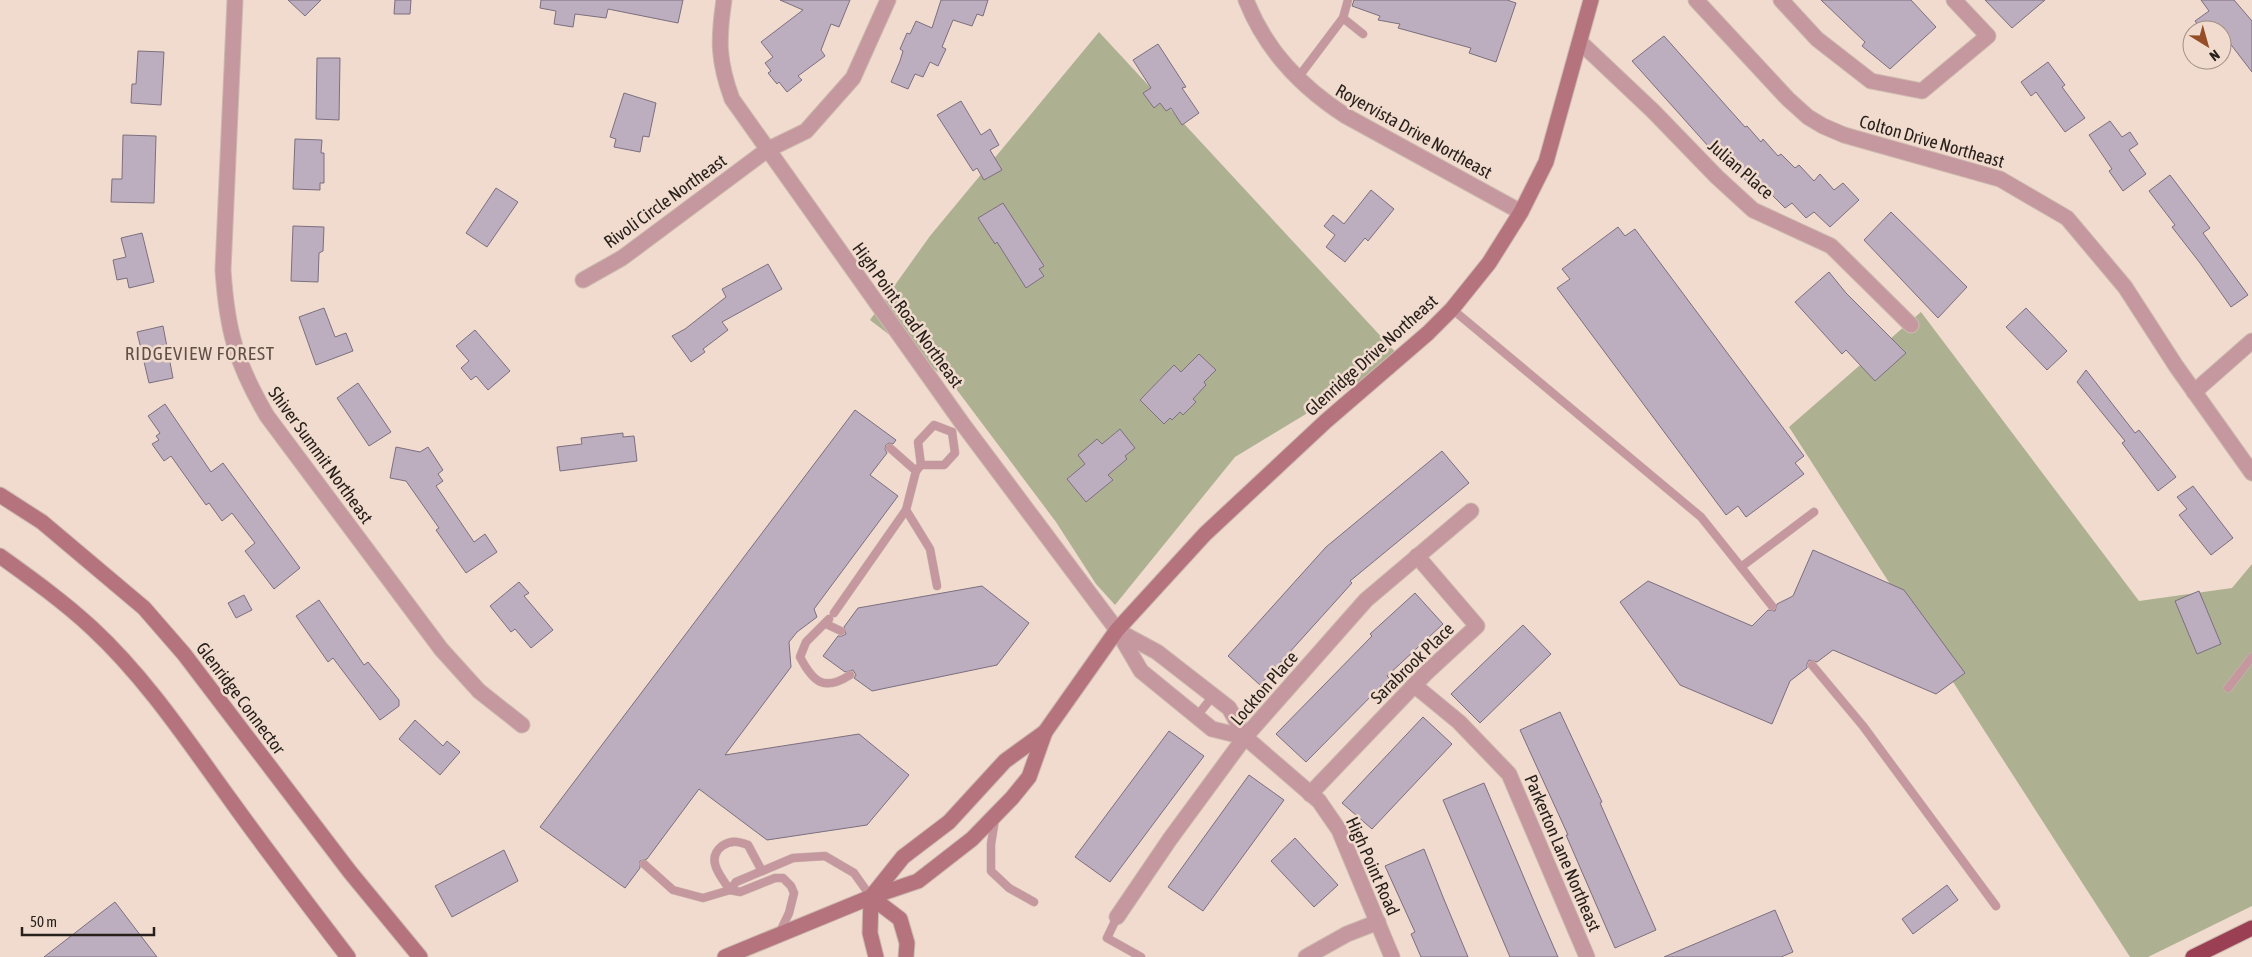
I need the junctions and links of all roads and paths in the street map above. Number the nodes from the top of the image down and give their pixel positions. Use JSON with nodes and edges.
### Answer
{"nodes":[{"id":1,"x":235,"y":0,"type":"edge"},
{"id":2,"x":724,"y":0,"type":"edge"},
{"id":3,"x":888,"y":0,"type":"edge"},
{"id":4,"x":1246,"y":0,"type":"edge"},
{"id":5,"x":1348,"y":0,"type":"edge"},
{"id":6,"x":1591,"y":0,"type":"edge"},
{"id":7,"x":1696,"y":0,"type":"edge"},
{"id":8,"x":1782,"y":0,"type":"edge"},
{"id":9,"x":1954,"y":0,"type":"edge"},
{"id":10,"x":1342,"y":18,"type":"junction"},
{"id":11,"x":1363,"y":34,"type":"dead end"},
{"id":12,"x":1580,"y":42,"type":"junction"},
{"id":13,"x":1297,"y":79,"type":"junction"},
{"id":14,"x":767,"y":150,"type":"junction"},
{"id":15,"x":1521,"y":212,"type":"junction"},
{"id":16,"x":583,"y":280,"type":"dead end"},
{"id":17,"x":1452,"y":308,"type":"junction"},
{"id":18,"x":1911,"y":325,"type":"dead end"},
{"id":19,"x":2252,"y":341,"type":"edge"},
{"id":20,"x":2194,"y":392,"type":"junction"},
{"id":21,"x":957,"y":428,"type":"junction"},
{"id":22,"x":890,"y":448,"type":"dead end"},
{"id":23,"x":918,"y":468,"type":"junction"},
{"id":24,"x":2252,"y":473,"type":"edge"},
{"id":25,"x":0,"y":495,"type":"edge"},
{"id":26,"x":906,"y":510,"type":"junction"},
{"id":27,"x":1471,"y":511,"type":"dead end"},
{"id":28,"x":1814,"y":512,"type":"dead end"},
{"id":29,"x":0,"y":556,"type":"edge"},
{"id":30,"x":1417,"y":556,"type":"junction"},
{"id":31,"x":1740,"y":567,"type":"junction"},
{"id":32,"x":937,"y":586,"type":"dead end"},
{"id":33,"x":1772,"y":606,"type":"dead end"},
{"id":34,"x":830,"y":619,"type":"junction"},
{"id":35,"x":1117,"y":630,"type":"junction"},
{"id":36,"x":841,"y":631,"type":"dead end"},
{"id":37,"x":2252,"y":657,"type":"edge"},
{"id":38,"x":1812,"y":665,"type":"dead end"},
{"id":39,"x":850,"y":676,"type":"dead end"},
{"id":40,"x":1414,"y":685,"type":"junction"},
{"id":41,"x":2228,"y":688,"type":"dead end"},
{"id":42,"x":1213,"y":696,"type":"junction"},
{"id":43,"x":1197,"y":716,"type":"junction"},
{"id":44,"x":522,"y":725,"type":"dead end"},
{"id":45,"x":1045,"y":732,"type":"junction"},
{"id":46,"x":1245,"y":737,"type":"junction"},
{"id":47,"x":1310,"y":794,"type":"junction"},
{"id":48,"x":995,"y":818,"type":"junction"},
{"id":49,"x":644,"y":864,"type":"dead end"},
{"id":50,"x":762,"y":871,"type":"junction"},
{"id":51,"x":730,"y":890,"type":"junction"},
{"id":52,"x":871,"y":897,"type":"junction"},
{"id":53,"x":1034,"y":902,"type":"dead end"},
{"id":54,"x":1996,"y":906,"type":"dead end"},
{"id":55,"x":1117,"y":917,"type":"joint"},
{"id":56,"x":1378,"y":922,"type":"junction"},
{"id":57,"x":2252,"y":928,"type":"edge"},
{"id":58,"x":779,"y":934,"type":"junction"},
{"id":59,"x":348,"y":957,"type":"edge"},
{"id":60,"x":420,"y":957,"type":"edge"},
{"id":61,"x":725,"y":957,"type":"edge"},
{"id":62,"x":876,"y":957,"type":"edge"},
{"id":63,"x":906,"y":957,"type":"edge"},
{"id":64,"x":1141,"y":957,"type":"edge"},
{"id":65,"x":1306,"y":957,"type":"edge"},
{"id":66,"x":1392,"y":957,"type":"edge"},
{"id":67,"x":1587,"y":957,"type":"edge"},
{"id":68,"x":2193,"y":957,"type":"edge"}],
"edges":[{"from":1,"to":44,"type":"street","name":"Shiver Summit Northeast"},
{"from":2,"to":14,"type":"street","name":"High Point Road Northeast"},
{"from":3,"to":14,"type":"street","name":"Rivoli Circle Northeast"},
{"from":4,"to":13,"type":"street","name":"Royervista Drive Northeast"},
{"from":5,"to":10,"type":"lane"},
{"from":6,"to":12,"type":"main road","name":"Glenridge Drive Northeast"},
{"from":7,"to":20,"type":"street","name":"Colton Drive Northeast"},
{"from":8,"to":9,"type":"street"},
{"from":10,"to":11,"type":"lane"},
{"from":10,"to":13,"type":"lane"},
{"from":12,"to":15,"type":"main road","name":"Glenridge Drive Northeast"},
{"from":12,"to":18,"type":"street","name":"Julian Place"},
{"from":13,"to":15,"type":"street","name":"Royervista Drive Northeast"},
{"from":14,"to":16,"type":"street","name":"Rivoli Circle Northeast"},
{"from":14,"to":21,"type":"street","name":"High Point Road Northeast"},
{"from":15,"to":17,"type":"main road","name":"Glenridge Drive Northeast"},
{"from":17,"to":31,"type":"lane"},
{"from":17,"to":35,"type":"main road","name":"Glenridge Drive Northeast"},
{"from":19,"to":20,"type":"street"},
{"from":20,"to":24,"type":"street","name":"Colton Drive Northeast"},
{"from":21,"to":23,"type":"lane"},
{"from":21,"to":23,"type":"lane"},
{"from":21,"to":35,"type":"street","name":"High Point Road Northeast"},
{"from":22,"to":23,"type":"lane"},
{"from":23,"to":26,"type":"lane"},
{"from":25,"to":60,"type":"main road","name":"Glenridge Connector"},
{"from":26,"to":32,"type":"lane"},
{"from":26,"to":34,"type":"lane"},
{"from":27,"to":30,"type":"street","name":"Lockton Place"},
{"from":28,"to":31,"type":"lane"},
{"from":29,"to":59,"type":"main road"},
{"from":30,"to":40,"type":"street","name":"Sarabrook Place"},
{"from":30,"to":46,"type":"street","name":"Lockton Place"},
{"from":31,"to":33,"type":"lane"},
{"from":34,"to":36,"type":"lane"},
{"from":34,"to":39,"type":"lane"},
{"from":35,"to":42,"type":"street","name":"High Point Road"},
{"from":35,"to":43,"type":"street","name":"High Point Road"},
{"from":35,"to":45,"type":"main road","name":"Glenridge Drive Northeast"},
{"from":37,"to":41,"type":"lane"},
{"from":38,"to":54,"type":"lane"},
{"from":40,"to":47,"type":"street","name":"Sarabrook Place"},
{"from":40,"to":67,"type":"street","name":"Parkerton Lane Northeast"},
{"from":42,"to":43,"type":"lane"},
{"from":42,"to":46,"type":"street","name":"High Point Road"},
{"from":43,"to":46,"type":"street","name":"High Point Road"},
{"from":45,"to":48,"type":"main road"},
{"from":45,"to":52,"type":"main road"},
{"from":46,"to":47,"type":"street","name":"High Point Road"},
{"from":46,"to":55,"type":"street","name":"Lockton Place"},
{"from":47,"to":56,"type":"street","name":"High Point Road"},
{"from":48,"to":52,"type":"main road"},
{"from":48,"to":53,"type":"lane"},
{"from":49,"to":51,"type":"lane"},
{"from":50,"to":51,"type":"lane"},
{"from":50,"to":51,"type":"lane"},
{"from":50,"to":52,"type":"lane"},
{"from":51,"to":58,"type":"lane"},
{"from":52,"to":58,"type":"main road"},
{"from":52,"to":62,"type":"main road"},
{"from":52,"to":63,"type":"main road"},
{"from":55,"to":64,"type":"lane"},
{"from":56,"to":65,"type":"street"},
{"from":56,"to":66,"type":"street","name":"High Point Road"},
{"from":57,"to":68,"type":"highway"},
{"from":58,"to":61,"type":"main road"}]}
